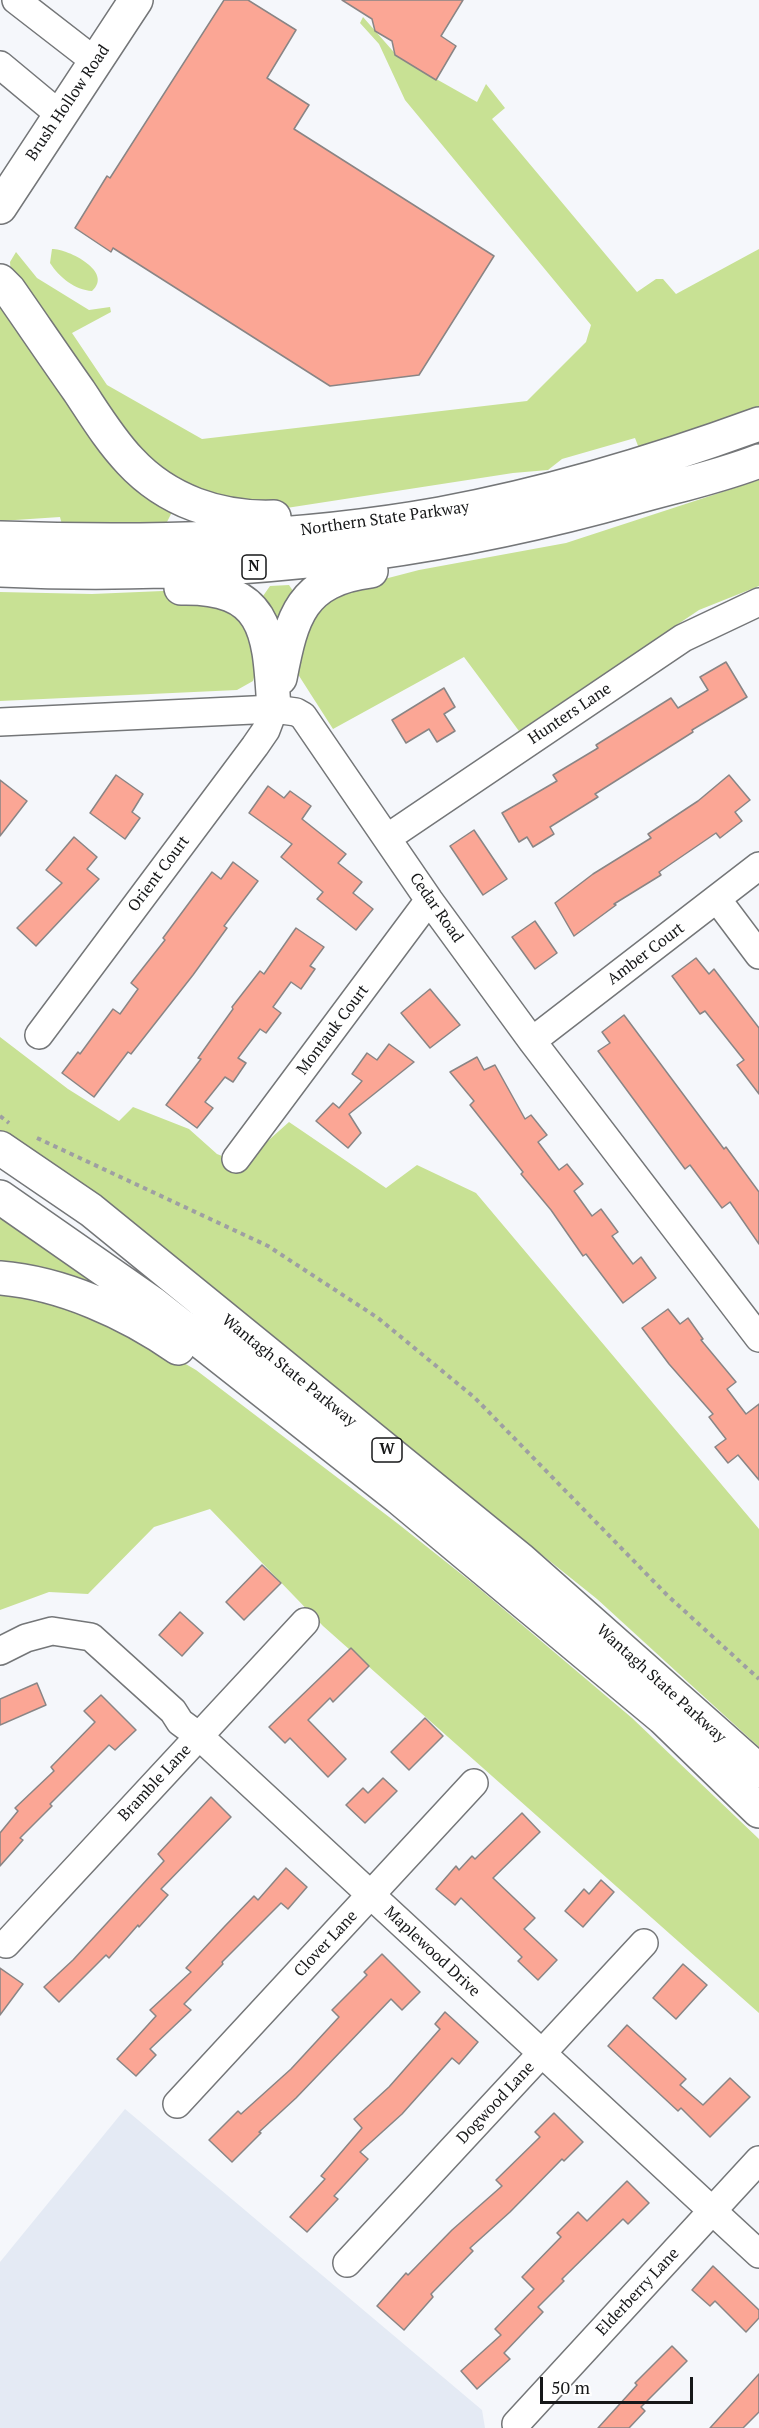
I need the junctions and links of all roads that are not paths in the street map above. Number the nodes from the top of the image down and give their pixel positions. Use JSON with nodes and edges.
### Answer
{"nodes":[{"id":1,"x":16,"y":0,"type":"edge"},
{"id":2,"x":136,"y":0,"type":"edge"},
{"id":3,"x":96,"y":62,"type":"junction"},
{"id":4,"x":0,"y":65,"type":"edge"},
{"id":5,"x":59,"y":114,"type":"junction"},
{"id":6,"x":0,"y":207,"type":"edge"},
{"id":7,"x":0,"y":281,"type":"edge"},
{"id":8,"x":759,"y":424,"type":"edge"},
{"id":9,"x":759,"y":461,"type":"edge"},
{"id":10,"x":389,"y":522,"type":"junction"},
{"id":11,"x":487,"y":535,"type":"junction"},
{"id":12,"x":0,"y":538,"type":"edge"},
{"id":13,"x":10,"y":570,"type":"edge"},
{"id":14,"x":759,"y":602,"type":"edge"},
{"id":15,"x":274,"y":709,"type":"junction"},
{"id":16,"x":0,"y":722,"type":"edge"},
{"id":17,"x":387,"y":838,"type":"junction"},
{"id":18,"x":759,"y":866,"type":"edge"},
{"id":19,"x":717,"y":899,"type":"junction"},
{"id":20,"x":429,"y":900,"type":"junction"},
{"id":21,"x":759,"y":955,"type":"edge"},
{"id":22,"x":39,"y":1035,"type":"dead end"},
{"id":23,"x":532,"y":1041,"type":"junction"},
{"id":24,"x":7,"y":1137,"type":"edge"},
{"id":25,"x":236,"y":1159,"type":"dead end"},
{"id":26,"x":0,"y":1197,"type":"edge"},
{"id":27,"x":0,"y":1278,"type":"edge"},
{"id":28,"x":759,"y":1338,"type":"edge"},
{"id":29,"x":398,"y":1497,"type":"junction"},
{"id":30,"x":305,"y":1622,"type":"dead end"},
{"id":31,"x":0,"y":1651,"type":"edge"},
{"id":32,"x":199,"y":1736,"type":"junction"},
{"id":33,"x":759,"y":1771,"type":"edge"},
{"id":34,"x":474,"y":1783,"type":"dead end"},
{"id":35,"x":759,"y":1811,"type":"edge"},
{"id":36,"x":371,"y":1895,"type":"junction"},
{"id":37,"x":644,"y":1942,"type":"dead end"},
{"id":38,"x":6,"y":1944,"type":"dead end"},
{"id":39,"x":542,"y":2053,"type":"junction"},
{"id":40,"x":177,"y":2104,"type":"dead end"},
{"id":41,"x":759,"y":2160,"type":"edge"},
{"id":42,"x":712,"y":2211,"type":"junction"},
{"id":43,"x":759,"y":2254,"type":"edge"},
{"id":44,"x":347,"y":2263,"type":"dead end"},
{"id":45,"x":516,"y":2424,"type":"dead end"}],
"edges":[{"from":1,"to":3,"type":"street"},
{"from":2,"to":3,"type":"main road","name":"Brush Hollow Road"},
{"from":3,"to":5,"type":"main road","name":"Brush Hollow Road"},
{"from":4,"to":5,"type":"street"},
{"from":5,"to":6,"type":"main road","name":"Brush Hollow Road"},
{"from":7,"to":10,"type":"main road"},
{"from":8,"to":10,"type":"main road","name":"Northern State Parkway","number":"N"},
{"from":9,"to":11,"type":"main road","name":"Northern State Parkway","number":"N"},
{"from":10,"to":12,"type":"main road","name":"Northern State Parkway","number":"N"},
{"from":11,"to":13,"type":"main road","name":"Northern State Parkway","number":"N"},
{"from":11,"to":15,"type":"main road"},
{"from":13,"to":15,"type":"main road"},
{"from":14,"to":17,"type":"street","name":"Hunters Lane"},
{"from":15,"to":16,"type":"street","name":"Cedar Road"},
{"from":15,"to":17,"type":"street","name":"Cedar Road"},
{"from":15,"to":22,"type":"street","name":"Orient Court"},
{"from":17,"to":20,"type":"street","name":"Cedar Road"},
{"from":18,"to":19,"type":"street","name":"Amber Court"},
{"from":19,"to":21,"type":"street"},
{"from":19,"to":23,"type":"street","name":"Amber Court"},
{"from":20,"to":23,"type":"street","name":"Cedar Road"},
{"from":20,"to":25,"type":"street","name":"Montauk Court"},
{"from":23,"to":28,"type":"street","name":"Cedar Road"},
{"from":24,"to":33,"type":"main road","name":"Wantagh State Parkway","number":"W"},
{"from":26,"to":29,"type":"main road","name":"Wantagh State Parkway","number":"W"},
{"from":27,"to":29,"type":"main road"},
{"from":29,"to":35,"type":"main road","name":"Wantagh State Parkway","number":"W"},
{"from":30,"to":32,"type":"street","name":"Bramble Lane"},
{"from":31,"to":32,"type":"street","name":"Maplewood Drive"},
{"from":32,"to":36,"type":"street","name":"Maplewood Drive"},
{"from":32,"to":38,"type":"street","name":"Bramble Lane"},
{"from":34,"to":36,"type":"street","name":"Clover Lane"},
{"from":36,"to":39,"type":"street","name":"Maplewood Drive"},
{"from":36,"to":40,"type":"street","name":"Clover Lane"},
{"from":37,"to":39,"type":"street","name":"Dogwood Lane"},
{"from":39,"to":42,"type":"street","name":"Maplewood Drive"},
{"from":39,"to":44,"type":"street","name":"Dogwood Lane"},
{"from":41,"to":42,"type":"street","name":"Elderberry Lane"},
{"from":42,"to":43,"type":"street","name":"Maplewood Drive"},
{"from":42,"to":45,"type":"street","name":"Elderberry Lane"}]}
